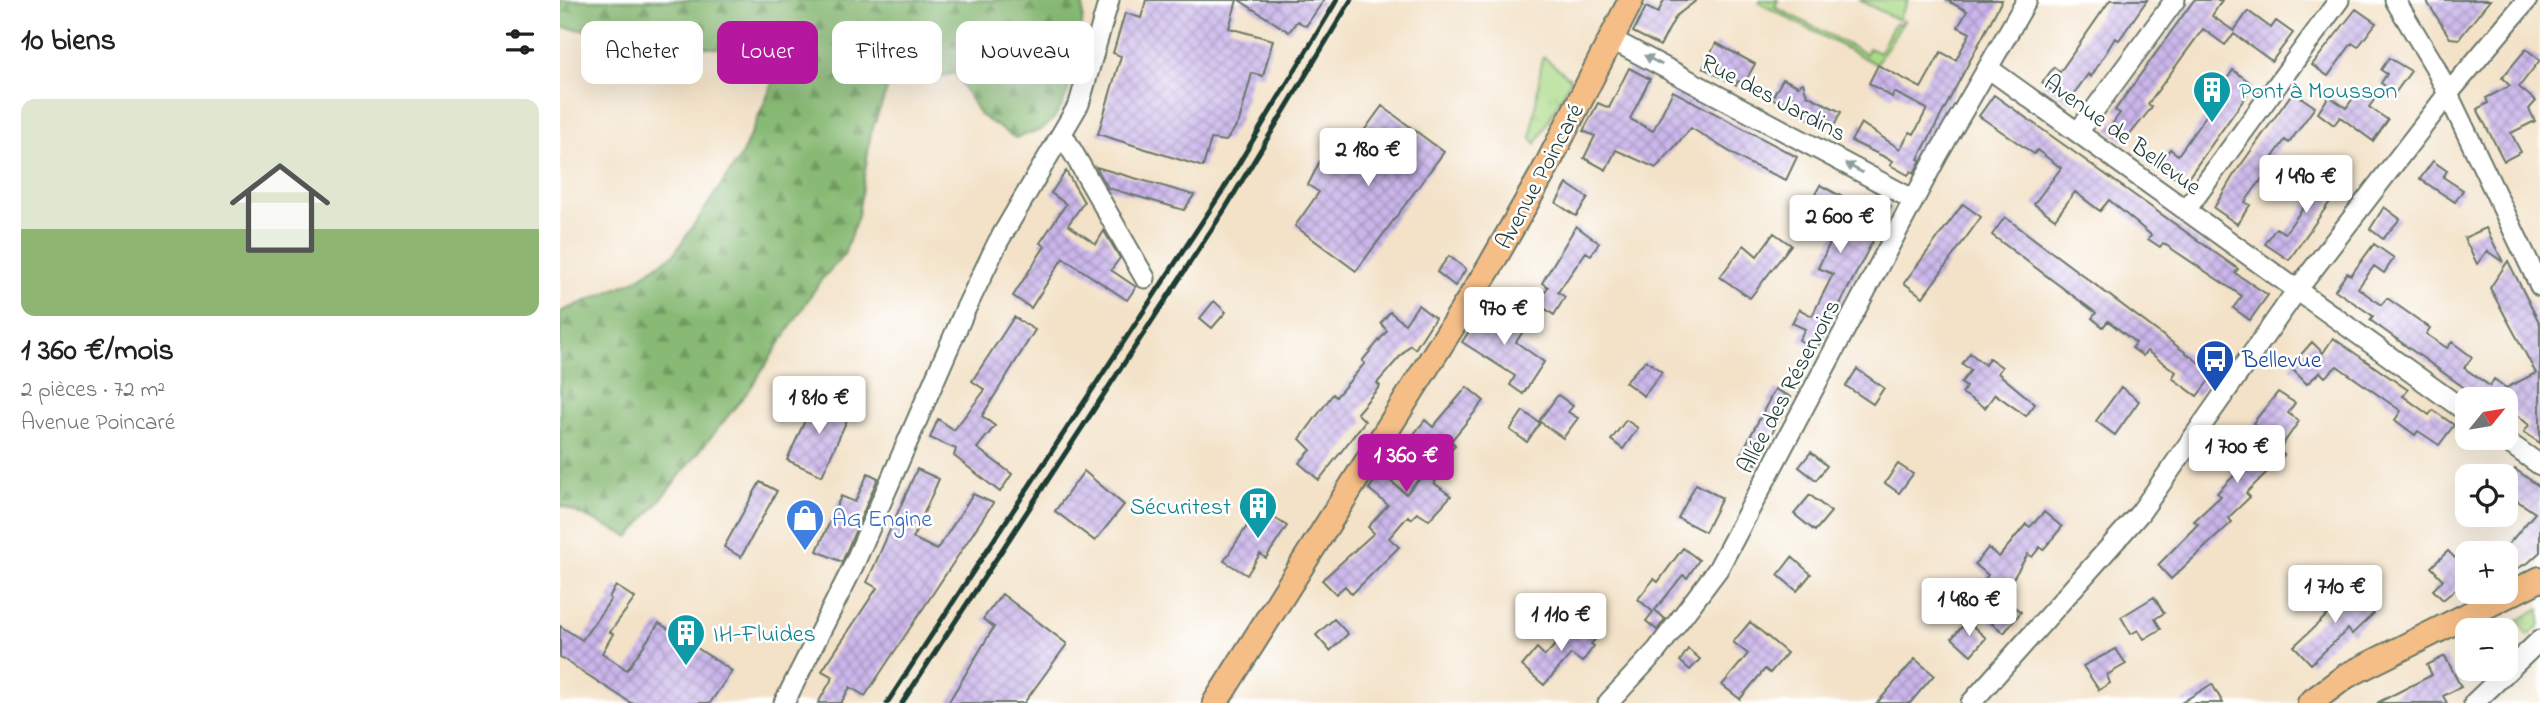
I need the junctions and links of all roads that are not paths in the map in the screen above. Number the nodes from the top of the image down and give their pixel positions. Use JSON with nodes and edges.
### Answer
{"nodes":[{"id":1,"x":1109,"y":0,"type":"edge"},
{"id":2,"x":1631,"y":0,"type":"edge"},
{"id":3,"x":2026,"y":0,"type":"edge"},
{"id":4,"x":2175,"y":0,"type":"edge"},
{"id":5,"x":2339,"y":0,"type":"edge"},
{"id":6,"x":2395,"y":0,"type":"edge"},
{"id":7,"x":2527,"y":0,"type":"edge"},
{"id":8,"x":1611,"y":39,"type":"junction"},
{"id":9,"x":1988,"y":68,"type":"junction"},
{"id":10,"x":2447,"y":95,"type":"junction"},
{"id":11,"x":2078,"y":132,"type":"junction"},
{"id":12,"x":1063,"y":135,"type":"junction"},
{"id":13,"x":1914,"y":200,"type":"junction"},
{"id":14,"x":2186,"y":210,"type":"junction"},
{"id":15,"x":1145,"y":278,"type":"dead end"},
{"id":16,"x":2540,"y":286,"type":"edge"},
{"id":17,"x":2297,"y":290,"type":"junction"},
{"id":18,"x":2455,"y":403,"type":"edge"},
{"id":19,"x":2518,"y":449,"type":"edge"},
{"id":20,"x":2540,"y":465,"type":"edge"},
{"id":21,"x":2540,"y":579,"type":"edge"},
{"id":22,"x":2540,"y":592,"type":"edge"},
{"id":23,"x":2540,"y":640,"type":"edge"},
{"id":24,"x":784,"y":703,"type":"edge"},
{"id":25,"x":1214,"y":703,"type":"edge"},
{"id":26,"x":1608,"y":703,"type":"edge"},
{"id":27,"x":1971,"y":703,"type":"edge"},
{"id":28,"x":2312,"y":703,"type":"edge"},
{"id":29,"x":2474,"y":703,"type":"edge"}],
"edges":[{"from":1,"to":12,"type":"street"},
{"from":2,"to":8,"type":"main road","name":"Avenue Poincaré"},
{"from":3,"to":9,"type":"street","name":"Allée des Réservoirs"},
{"from":4,"to":11,"type":"street"},
{"from":5,"to":14,"type":"street"},
{"from":6,"to":10,"type":"street"},
{"from":7,"to":10,"type":"street"},
{"from":13,"to":8,"type":"street","name":"Rue des Jardins","one_way":true},
{"from":8,"to":25,"type":"main road","name":"Avenue Poincaré"},
{"from":9,"to":11,"type":"street","name":"Avenue de Bellevue"},
{"from":9,"to":13,"type":"street","name":"Allée des Réservoirs"},
{"from":10,"to":16,"type":"street"},
{"from":10,"to":17,"type":"street"},
{"from":11,"to":14,"type":"street","name":"Avenue de Bellevue"},
{"from":12,"to":15,"type":"street"},
{"from":12,"to":24,"type":"street"},
{"from":13,"to":26,"type":"street","name":"Allée des Réservoirs"},
{"from":14,"to":17,"type":"street","name":"Avenue de Bellevue"},
{"from":17,"to":18,"type":"street","name":"Avenue de Bellevue"},
{"from":17,"to":27,"type":"street"},
{"from":19,"to":20,"type":"street"},
{"from":21,"to":28,"type":"main road"},
{"from":22,"to":28,"type":"main road"},
{"from":23,"to":29,"type":"street"}]}
